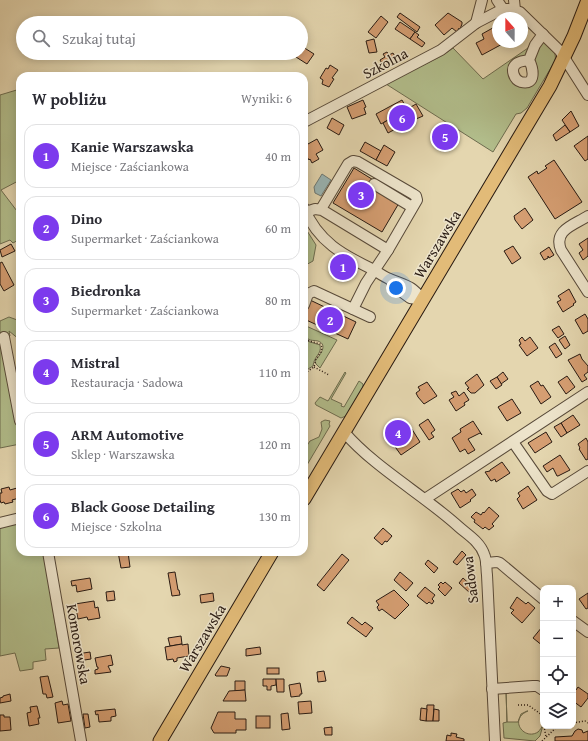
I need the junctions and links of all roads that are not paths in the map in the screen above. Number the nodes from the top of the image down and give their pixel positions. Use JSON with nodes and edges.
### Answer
{"nodes":[{"id":1,"x":482,"y":0,"type":"edge"},
{"id":2,"x":496,"y":0,"type":"edge"},
{"id":3,"x":588,"y":0,"type":"edge"},
{"id":4,"x":515,"y":5,"type":"edge"},
{"id":5,"x":504,"y":9,"type":"junction"},
{"id":6,"x":476,"y":24,"type":"junction"},
{"id":7,"x":543,"y":34,"type":"junction"},
{"id":8,"x":565,"y":57,"type":"junction"},
{"id":9,"x":529,"y":60,"type":"dead end"},
{"id":10,"x":588,"y":96,"type":"edge"},
{"id":11,"x":308,"y":120,"type":"edge"},
{"id":12,"x":374,"y":184,"type":"dead end"},
{"id":13,"x":412,"y":207,"type":"junction"},
{"id":14,"x":321,"y":209,"type":"junction"},
{"id":15,"x":308,"y":210,"type":"edge"},
{"id":16,"x":308,"y":216,"type":"edge"},
{"id":17,"x":588,"y":216,"type":"edge"},
{"id":18,"x":388,"y":250,"type":"junction"},
{"id":19,"x":376,"y":271,"type":"junction"},
{"id":20,"x":588,"y":292,"type":"edge"},
{"id":21,"x":308,"y":294,"type":"edge"},
{"id":22,"x":423,"y":300,"type":"junction"},
{"id":23,"x":353,"y":309,"type":"junction"},
{"id":24,"x":370,"y":317,"type":"dead end"},
{"id":25,"x":4,"y":337,"type":"dead end"},
{"id":26,"x":588,"y":392,"type":"edge"},
{"id":27,"x":16,"y":400,"type":"edge"},
{"id":28,"x":344,"y":432,"type":"junction"},
{"id":29,"x":513,"y":442,"type":"junction"},
{"id":30,"x":588,"y":471,"type":"edge"},
{"id":31,"x":308,"y":492,"type":"edge"},
{"id":32,"x":425,"y":499,"type":"junction"},
{"id":33,"x":16,"y":519,"type":"edge"},
{"id":34,"x":0,"y":523,"type":"edge"},
{"id":35,"x":49,"y":556,"type":"edge"},
{"id":36,"x":270,"y":556,"type":"edge"},
{"id":37,"x":486,"y":563,"type":"junction"},
{"id":38,"x":540,"y":596,"type":"edge"},
{"id":39,"x":576,"y":623,"type":"edge"},
{"id":40,"x":588,"y":632,"type":"edge"},
{"id":41,"x":492,"y":688,"type":"junction"},
{"id":42,"x":540,"y":688,"type":"edge"},
{"id":43,"x":164,"y":740,"type":"edge"},
{"id":44,"x":81,"y":741,"type":"edge"},
{"id":45,"x":495,"y":741,"type":"edge"}],
"edges":[{"from":1,"to":6,"type":"street"},
{"from":2,"to":5,"type":"street"},
{"from":3,"to":8,"type":"main road","name":"Warszawska"},
{"from":4,"to":5,"type":"street"},
{"from":4,"to":7,"type":"street"},
{"from":5,"to":6,"type":"street","name":"Szkolna"},
{"from":6,"to":11,"type":"street","name":"Szkolna"},
{"from":7,"to":8,"type":"street"},
{"from":7,"to":9,"type":"street"},
{"from":8,"to":10,"type":"street"},
{"from":8,"to":22,"type":"main road","name":"Warszawska"},
{"from":12,"to":13,"type":"street"},
{"from":13,"to":14,"type":"street"},
{"from":13,"to":18,"type":"street"},
{"from":14,"to":15,"type":"street"},
{"from":14,"to":18,"type":"street"},
{"from":16,"to":19,"type":"street"},
{"from":17,"to":20,"type":"street"},
{"from":18,"to":19,"type":"street"},
{"from":19,"to":22,"type":"street"},
{"from":19,"to":23,"type":"street"},
{"from":21,"to":23,"type":"street"},
{"from":22,"to":28,"type":"main road","name":"Warszawska"},
{"from":23,"to":24,"type":"street"},
{"from":25,"to":27,"type":"street"},
{"from":26,"to":29,"type":"street"},
{"from":28,"to":31,"type":"main road","name":"Warszawska"},
{"from":28,"to":32,"type":"street","name":"Sadowa"},
{"from":29,"to":30,"type":"street"},
{"from":29,"to":32,"type":"street"},
{"from":32,"to":37,"type":"street","name":"Sadowa"},
{"from":33,"to":34,"type":"street"},
{"from":35,"to":44,"type":"street","name":"Komorowska"},
{"from":36,"to":43,"type":"main road","name":"Warszawska"},
{"from":37,"to":38,"type":"street"},
{"from":37,"to":41,"type":"street","name":"Sadowa"},
{"from":39,"to":40,"type":"street"},
{"from":41,"to":42,"type":"street"},
{"from":41,"to":45,"type":"street","name":"Sadowa"}]}
